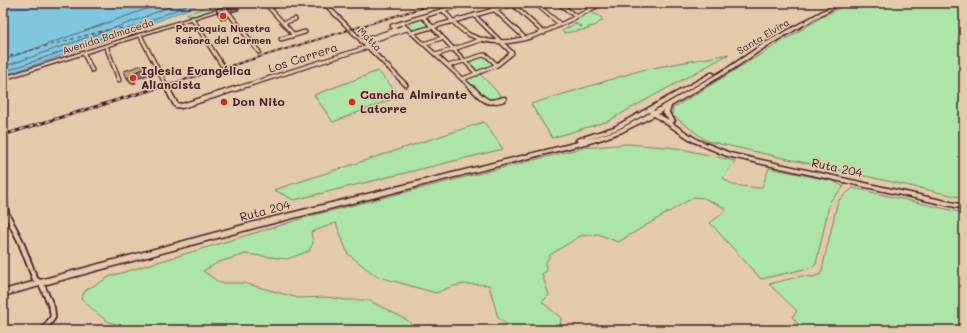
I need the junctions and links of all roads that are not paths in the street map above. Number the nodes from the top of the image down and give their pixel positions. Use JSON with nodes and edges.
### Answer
{"nodes":[{"id":1,"x":241,"y":3,"type":"edge"},
{"id":2,"x":265,"y":3,"type":"edge"},
{"id":3,"x":324,"y":3,"type":"edge"},
{"id":4,"x":466,"y":3,"type":"edge"},
{"id":5,"x":487,"y":3,"type":"edge"},
{"id":6,"x":518,"y":3,"type":"edge"},
{"id":7,"x":535,"y":3,"type":"edge"},
{"id":8,"x":559,"y":3,"type":"edge"},
{"id":9,"x":582,"y":3,"type":"edge"},
{"id":10,"x":598,"y":3,"type":"edge"},
{"id":11,"x":840,"y":3,"type":"edge"},
{"id":12,"x":280,"y":4,"type":"dead end"},
{"id":13,"x":512,"y":4,"type":"edge"},
{"id":14,"x":225,"y":8,"type":"junction"},
{"id":15,"x":269,"y":8,"type":"junction"},
{"id":16,"x":494,"y":9,"type":"junction"},
{"id":17,"x":591,"y":9,"type":"junction"},
{"id":18,"x":444,"y":10,"type":"junction"},
{"id":19,"x":474,"y":15,"type":"junction"},
{"id":20,"x":423,"y":16,"type":"junction"},
{"id":21,"x":575,"y":16,"type":"junction"},
{"id":22,"x":192,"y":18,"type":"junction"},
{"id":23,"x":295,"y":20,"type":"dead end"},
{"id":24,"x":454,"y":21,"type":"junction"},
{"id":25,"x":283,"y":23,"type":"junction"},
{"id":26,"x":401,"y":23,"type":"junction"},
{"id":27,"x":561,"y":25,"type":"junction"},
{"id":28,"x":433,"y":27,"type":"junction"},
{"id":29,"x":406,"y":28,"type":"junction"},
{"id":30,"x":396,"y":29,"type":"junction"},
{"id":31,"x":305,"y":32,"type":"dead end"},
{"id":32,"x":411,"y":33,"type":"junction"},
{"id":33,"x":544,"y":33,"type":"junction"},
{"id":34,"x":140,"y":35,"type":"junction"},
{"id":35,"x":294,"y":35,"type":"junction"},
{"id":36,"x":442,"y":38,"type":"junction"},
{"id":37,"x":525,"y":38,"type":"junction"},
{"id":38,"x":281,"y":39,"type":"dead end"},
{"id":39,"x":484,"y":39,"type":"junction"},
{"id":40,"x":362,"y":42,"type":"junction"},
{"id":41,"x":502,"y":42,"type":"junction"},
{"id":42,"x":423,"y":44,"type":"junction"},
{"id":43,"x":106,"y":46,"type":"junction"},
{"id":44,"x":368,"y":47,"type":"junction"},
{"id":45,"x":453,"y":49,"type":"junction"},
{"id":46,"x":259,"y":52,"type":"dead end"},
{"id":47,"x":84,"y":54,"type":"junction"},
{"id":48,"x":436,"y":55,"type":"junction"},
{"id":49,"x":464,"y":61,"type":"junction"},
{"id":50,"x":738,"y":62,"type":"junction"},
{"id":51,"x":222,"y":65,"type":"dead end"},
{"id":52,"x":496,"y":65,"type":"junction"},
{"id":53,"x":448,"y":66,"type":"junction"},
{"id":54,"x":92,"y":70,"type":"dead end"},
{"id":55,"x":477,"y":74,"type":"junction"},
{"id":56,"x":3,"y":79,"type":"edge"},
{"id":57,"x":463,"y":79,"type":"junction"},
{"id":58,"x":119,"y":80,"type":"dead end"},
{"id":59,"x":406,"y":85,"type":"dead end"},
{"id":60,"x":504,"y":99,"type":"dead end"},
{"id":61,"x":668,"y":106,"type":"junction"},
{"id":62,"x":653,"y":111,"type":"junction"},
{"id":63,"x":662,"y":118,"type":"junction"},
{"id":64,"x":644,"y":119,"type":"junction"},
{"id":65,"x":672,"y":121,"type":"junction"},
{"id":66,"x":706,"y":145,"type":"junction"},
{"id":67,"x":533,"y":154,"type":"junction"},
{"id":68,"x":3,"y":193,"type":"edge"},
{"id":69,"x":964,"y":207,"type":"edge"},
{"id":70,"x":41,"y":283,"type":"junction"},
{"id":71,"x":3,"y":293,"type":"edge"},
{"id":72,"x":44,"y":330,"type":"edge"}],
"edges":[{"from":1,"to":14,"type":"main road","name":"Avenida Balmaceda"},
{"from":2,"to":15,"type":"street"},
{"from":3,"to":40,"type":"street","name":"Matta"},
{"from":4,"to":18,"type":"street"},
{"from":5,"to":16,"type":"street"},
{"from":6,"to":13,"type":"street"},
{"from":7,"to":27,"type":"street"},
{"from":8,"to":21,"type":"street"},
{"from":9,"to":17,"type":"street"},
{"from":10,"to":17,"type":"street"},
{"from":11,"to":50,"type":"main road","name":"Santa Elvira"},
{"from":12,"to":15,"type":"street"},
{"from":13,"to":16,"type":"street"},
{"from":13,"to":33,"type":"street"},
{"from":14,"to":22,"type":"main road","name":"Avenida Balmaceda"},
{"from":14,"to":46,"type":"street"},
{"from":15,"to":25,"type":"street"},
{"from":16,"to":19,"type":"street"},
{"from":16,"to":37,"type":"street"},
{"from":17,"to":21,"type":"street"},
{"from":18,"to":20,"type":"street"},
{"from":18,"to":24,"type":"street"},
{"from":19,"to":24,"type":"street"},
{"from":19,"to":41,"type":"street"},
{"from":20,"to":26,"type":"street"},
{"from":20,"to":28,"type":"street"},
{"from":21,"to":27,"type":"street"},
{"from":22,"to":34,"type":"main road","name":"Avenida Balmaceda"},
{"from":22,"to":51,"type":"street"},
{"from":23,"to":25,"type":"street"},
{"from":24,"to":28,"type":"street"},
{"from":24,"to":39,"type":"street"},
{"from":25,"to":35,"type":"street"},
{"from":26,"to":29,"type":"street"},
{"from":26,"to":30,"type":"street"},
{"from":27,"to":33,"type":"street"},
{"from":28,"to":32,"type":"street"},
{"from":28,"to":36,"type":"street"},
{"from":29,"to":30,"type":"street"},
{"from":29,"to":32,"type":"street"},
{"from":29,"to":40,"type":"street"},
{"from":30,"to":40,"type":"street"},
{"from":31,"to":35,"type":"street"},
{"from":32,"to":42,"type":"street"},
{"from":33,"to":37,"type":"street"},
{"from":34,"to":43,"type":"main road","name":"Avenida Balmaceda"},
{"from":34,"to":44,"type":"street","name":"Los Carrera"},
{"from":35,"to":38,"type":"street"},
{"from":36,"to":42,"type":"street"},
{"from":36,"to":45,"type":"street"},
{"from":37,"to":41,"type":"street"},
{"from":39,"to":41,"type":"street"},
{"from":39,"to":45,"type":"street"},
{"from":40,"to":44,"type":"street","name":"Matta"},
{"from":41,"to":52,"type":"street"},
{"from":42,"to":48,"type":"street"},
{"from":43,"to":47,"type":"main road","name":"Avenida Balmaceda"},
{"from":43,"to":58,"type":"street"},
{"from":44,"to":59,"type":"street","name":"Matta"},
{"from":45,"to":48,"type":"street"},
{"from":45,"to":49,"type":"street"},
{"from":47,"to":54,"type":"street"},
{"from":47,"to":56,"type":"main road","name":"Avenida Balmaceda"},
{"from":48,"to":53,"type":"street"},
{"from":49,"to":52,"type":"street"},
{"from":49,"to":53,"type":"street"},
{"from":49,"to":55,"type":"street"},
{"from":50,"to":61,"type":"main road","name":"Santa Elvira"},
{"from":50,"to":62,"type":"main road","name":"Santa Elvira"},
{"from":52,"to":55,"type":"street"},
{"from":53,"to":57,"type":"street"},
{"from":55,"to":57,"type":"street"},
{"from":57,"to":60,"type":"street"},
{"from":61,"to":62,"type":"main road","name":"Santa Elvira"},
{"from":61,"to":65,"type":"main road"},
{"from":62,"to":63,"type":"main road","name":"Ruta 204"},
{"from":62,"to":64,"type":"main road","name":"Ruta 204"},
{"from":62,"to":65,"type":"main road","name":"Ruta 204"},
{"from":62,"to":67,"type":"main road","name":"Ruta 204"},
{"from":63,"to":64,"type":"main road"},
{"from":63,"to":66,"type":"main road","name":"Ruta 204"},
{"from":64,"to":67,"type":"main road","name":"Ruta 204"},
{"from":65,"to":66,"type":"main road","name":"Ruta 204"},
{"from":66,"to":69,"type":"main road","name":"Ruta 204"},
{"from":67,"to":70,"type":"main road","name":"Ruta 204"},
{"from":68,"to":70,"type":"street"},
{"from":70,"to":71,"type":"main road","name":"Ruta 204"},
{"from":70,"to":72,"type":"street"}]}
